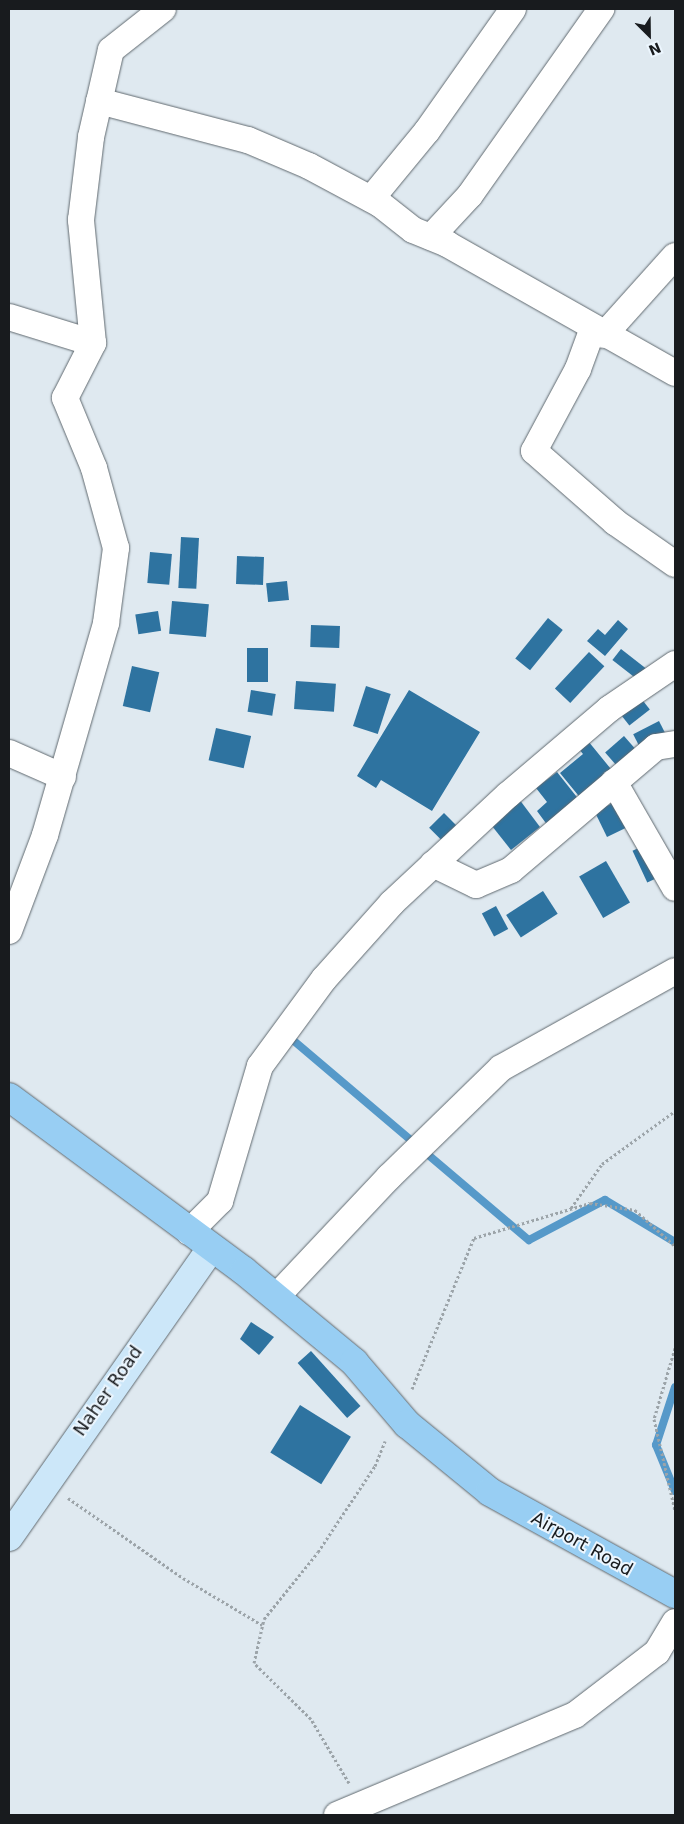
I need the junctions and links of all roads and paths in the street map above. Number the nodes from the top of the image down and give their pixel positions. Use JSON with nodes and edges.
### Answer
{"nodes":[{"id":1,"x":163,"y":9,"type":"edge"},
{"id":2,"x":514,"y":9,"type":"edge"},
{"id":3,"x":601,"y":9,"type":"edge"},
{"id":4,"x":99,"y":101,"type":"junction"},
{"id":5,"x":371,"y":199,"type":"junction"},
{"id":6,"x":431,"y":237,"type":"junction"},
{"id":7,"x":675,"y":256,"type":"edge"},
{"id":8,"x":9,"y":317,"type":"edge"},
{"id":9,"x":599,"y":332,"type":"junction"},
{"id":10,"x":93,"y":343,"type":"junction"},
{"id":11,"x":675,"y":373,"type":"edge"},
{"id":12,"x":675,"y":564,"type":"edge"},
{"id":13,"x":675,"y":664,"type":"edge"},
{"id":14,"x":675,"y":744,"type":"edge"},
{"id":15,"x":9,"y":753,"type":"edge"},
{"id":16,"x":63,"y":777,"type":"junction"},
{"id":17,"x":614,"y":782,"type":"junction"},
{"id":18,"x":433,"y":864,"type":"junction"},
{"id":19,"x":675,"y":888,"type":"edge"},
{"id":20,"x":9,"y":931,"type":"edge"},
{"id":21,"x":675,"y":971,"type":"edge"},
{"id":22,"x":9,"y":1097,"type":"edge"},
{"id":23,"x":675,"y":1111,"type":"edge"},
{"id":24,"x":571,"y":1208,"type":"junction"},
{"id":25,"x":189,"y":1232,"type":"junction"},
{"id":26,"x":675,"y":1246,"type":"edge"},
{"id":27,"x":211,"y":1248,"type":"junction"},
{"id":28,"x":276,"y":1297,"type":"junction"},
{"id":29,"x":675,"y":1348,"type":"edge"},
{"id":30,"x":397,"y":1412,"type":"junction"},
{"id":31,"x":46,"y":1483,"type":"junction"},
{"id":32,"x":675,"y":1511,"type":"edge"},
{"id":33,"x":9,"y":1537,"type":"edge"},
{"id":34,"x":675,"y":1594,"type":"edge"},
{"id":35,"x":675,"y":1622,"type":"edge"},
{"id":36,"x":262,"y":1624,"type":"junction"},
{"id":37,"x":361,"y":1803,"type":"junction"},
{"id":38,"x":337,"y":1815,"type":"edge"}],
"edges":[{"from":1,"to":4,"type":"street"},
{"from":2,"to":5,"type":"street"},
{"from":3,"to":6,"type":"street"},
{"from":4,"to":5,"type":"street"},
{"from":4,"to":10,"type":"street"},
{"from":5,"to":6,"type":"street"},
{"from":6,"to":9,"type":"street"},
{"from":7,"to":9,"type":"street"},
{"from":8,"to":10,"type":"street"},
{"from":9,"to":11,"type":"street"},
{"from":9,"to":12,"type":"street"},
{"from":10,"to":16,"type":"street"},
{"from":13,"to":18,"type":"street"},
{"from":14,"to":17,"type":"street"},
{"from":15,"to":16,"type":"street"},
{"from":16,"to":20,"type":"street"},
{"from":17,"to":18,"type":"street"},
{"from":17,"to":19,"type":"street"},
{"from":18,"to":25,"type":"street"},
{"from":21,"to":28,"type":"street"},
{"from":22,"to":25,"type":"main road","name":"Airport Road"},
{"from":23,"to":24,"type":"path"},
{"from":24,"to":26,"type":"path"},
{"from":24,"to":30,"type":"path"},
{"from":25,"to":27,"type":"main road","name":"Airport Road"},
{"from":27,"to":28,"type":"main road","name":"Airport Road"},
{"from":27,"to":31,"type":"main road","name":"Naher Road"},
{"from":28,"to":30,"type":"main road","name":"Airport Road"},
{"from":29,"to":32,"type":"path"},
{"from":30,"to":34,"type":"main road","name":"Airport Road"},
{"from":30,"to":36,"type":"path"},
{"from":31,"to":33,"type":"main road","name":"Naher Road"},
{"from":31,"to":36,"type":"path"},
{"from":35,"to":37,"type":"street"},
{"from":36,"to":37,"type":"path"},
{"from":37,"to":38,"type":"street"}]}
